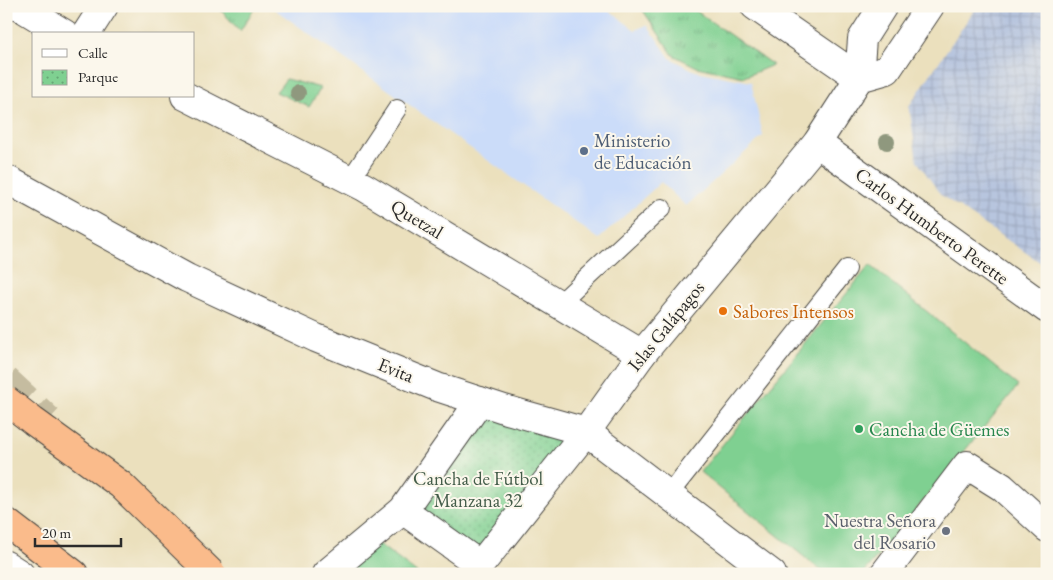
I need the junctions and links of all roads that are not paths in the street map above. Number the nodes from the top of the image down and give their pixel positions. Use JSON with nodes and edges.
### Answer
{"nodes":[{"id":1,"x":19,"y":6,"type":"edge"},
{"id":2,"x":104,"y":6,"type":"edge"},
{"id":3,"x":755,"y":6,"type":"edge"},
{"id":4,"x":883,"y":6,"type":"edge"},
{"id":5,"x":930,"y":6,"type":"edge"},
{"id":6,"x":63,"y":32,"type":"edge"},
{"id":7,"x":87,"y":32,"type":"edge"},
{"id":8,"x":859,"y":78,"type":"junction"},
{"id":9,"x":190,"y":98,"type":"edge"},
{"id":10,"x":397,"y":109,"type":"dead end"},
{"id":11,"x":817,"y":142,"type":"junction"},
{"id":12,"x":6,"y":180,"type":"edge"},
{"id":13,"x":350,"y":180,"type":"junction"},
{"id":14,"x":662,"y":208,"type":"dead end"},
{"id":15,"x":846,"y":269,"type":"dead end"},
{"id":16,"x":559,"y":304,"type":"junction"},
{"id":17,"x":1047,"y":309,"type":"edge"},
{"id":18,"x":642,"y":354,"type":"junction"},
{"id":19,"x":6,"y":400,"type":"edge"},
{"id":20,"x":480,"y":401,"type":"junction"},
{"id":21,"x":586,"y":432,"type":"junction"},
{"id":22,"x":669,"y":494,"type":"junction"},
{"id":23,"x":403,"y":510,"type":"junction"},
{"id":24,"x":6,"y":522,"type":"edge"},
{"id":25,"x":1047,"y":528,"type":"edge"},
{"id":26,"x":6,"y":565,"type":"edge"},
{"id":27,"x":477,"y":569,"type":"edge"},
{"id":28,"x":20,"y":574,"type":"edge"},
{"id":29,"x":74,"y":574,"type":"edge"},
{"id":30,"x":212,"y":574,"type":"edge"},
{"id":31,"x":326,"y":574,"type":"edge"},
{"id":32,"x":772,"y":574,"type":"edge"},
{"id":33,"x":884,"y":574,"type":"edge"}],
"edges":[{"from":1,"to":6,"type":"street"},
{"from":2,"to":7,"type":"street"},
{"from":3,"to":8,"type":"street"},
{"from":4,"to":8,"type":"street","name":"Islas Galápagos"},
{"from":5,"to":8,"type":"street"},
{"from":8,"to":11,"type":"street","name":"Islas Galápagos"},
{"from":9,"to":13,"type":"street","name":"Quetzal"},
{"from":10,"to":13,"type":"lane"},
{"from":11,"to":17,"type":"street","name":"Carlos Humberto Perette"},
{"from":11,"to":18,"type":"street","name":"Islas Galápagos"},
{"from":12,"to":20,"type":"street","name":"Evita"},
{"from":13,"to":16,"type":"street","name":"Quetzal"},
{"from":14,"to":16,"type":"lane"},
{"from":15,"to":22,"type":"lane"},
{"from":16,"to":18,"type":"street","name":"Quetzal"},
{"from":18,"to":21,"type":"street","name":"Islas Galápagos"},
{"from":19,"to":30,"type":"highway","bridge":true},
{"from":20,"to":21,"type":"street","name":"Evita"},
{"from":20,"to":23,"type":"street"},
{"from":21,"to":22,"type":"street","name":"Evita"},
{"from":21,"to":27,"type":"street","name":"Islas Galápagos"},
{"from":22,"to":32,"type":"street","name":"Evita"},
{"from":23,"to":27,"type":"street"},
{"from":23,"to":31,"type":"street"},
{"from":24,"to":29,"type":"highway"},
{"from":25,"to":33,"type":"street"},
{"from":26,"to":28,"type":"street"}]}
